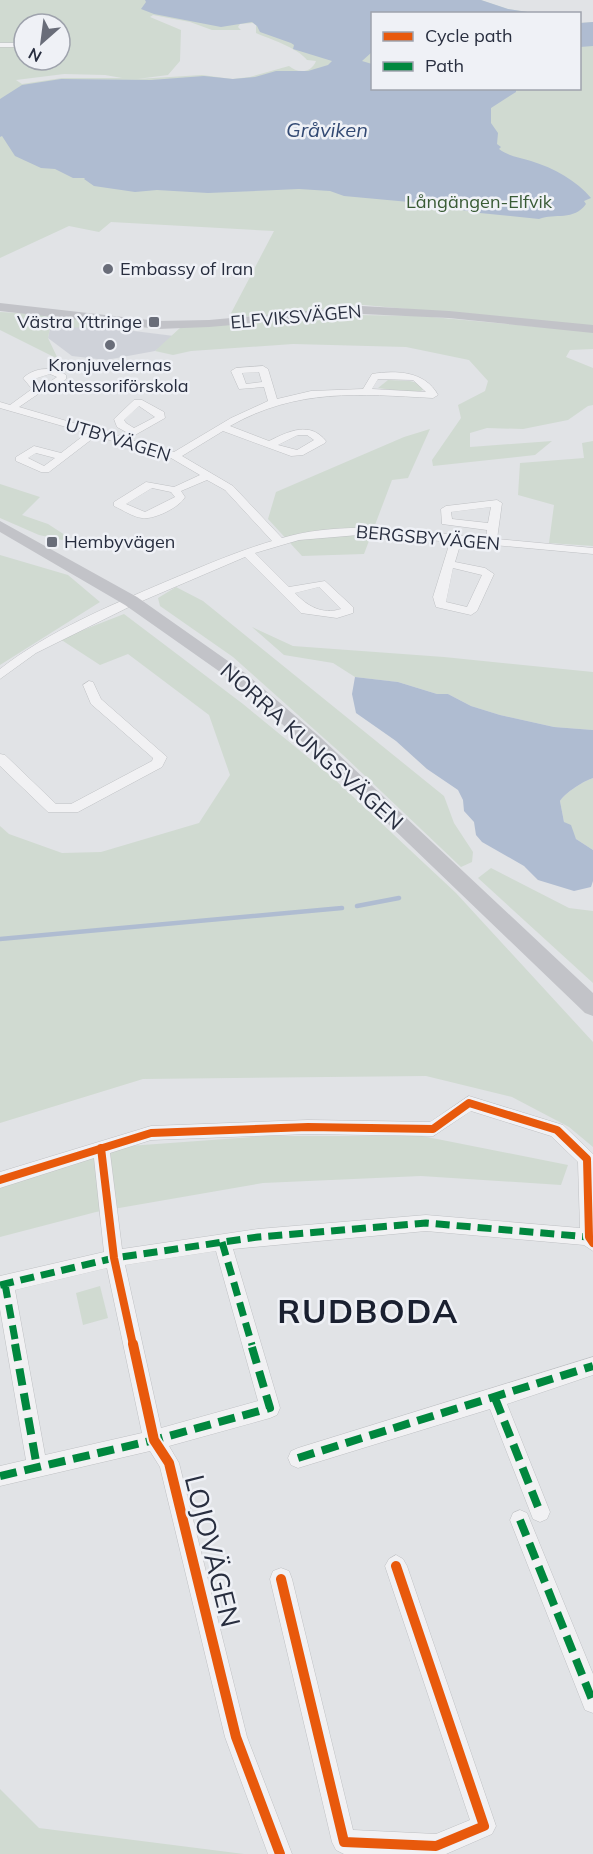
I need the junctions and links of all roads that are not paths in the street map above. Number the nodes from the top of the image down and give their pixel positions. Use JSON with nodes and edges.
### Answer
{"nodes":[{"id":1,"x":0,"y":308,"type":"edge"},
{"id":2,"x":593,"y":329,"type":"edge"},
{"id":3,"x":268,"y":384,"type":"dead end"},
{"id":4,"x":38,"y":389,"type":"dead end"},
{"id":5,"x":366,"y":392,"type":"junction"},
{"id":6,"x":273,"y":403,"type":"junction"},
{"id":7,"x":0,"y":405,"type":"edge"},
{"id":8,"x":12,"y":408,"type":"junction"},
{"id":9,"x":223,"y":427,"type":"junction"},
{"id":10,"x":95,"y":432,"type":"junction"},
{"id":11,"x":133,"y":432,"type":"dead end"},
{"id":12,"x":121,"y":439,"type":"junction"},
{"id":13,"x":270,"y":445,"type":"dead end"},
{"id":14,"x":175,"y":456,"type":"junction"},
{"id":15,"x":64,"y":457,"type":"dead end"},
{"id":16,"x":209,"y":475,"type":"junction"},
{"id":17,"x":175,"y":490,"type":"junction"},
{"id":18,"x":0,"y":526,"type":"edge"},
{"id":19,"x":493,"y":527,"type":"dead end"},
{"id":20,"x":456,"y":539,"type":"junction"},
{"id":21,"x":279,"y":543,"type":"junction"},
{"id":22,"x":491,"y":543,"type":"junction"},
{"id":23,"x":593,"y":551,"type":"edge"},
{"id":24,"x":247,"y":552,"type":"junction"},
{"id":25,"x":450,"y":564,"type":"junction"},
{"id":26,"x":287,"y":591,"type":"dead end"},
{"id":27,"x":131,"y":601,"type":"junction"},
{"id":28,"x":0,"y":675,"type":"edge"},
{"id":29,"x":88,"y":685,"type":"dead end"},
{"id":30,"x":0,"y":758,"type":"edge"},
{"id":31,"x":593,"y":1007,"type":"edge"},
{"id":32,"x":101,"y":1148,"type":"junction"},
{"id":33,"x":0,"y":1180,"type":"edge"},
{"id":34,"x":591,"y":1240,"type":"edge"},
{"id":35,"x":222,"y":1242,"type":"junction"},
{"id":36,"x":114,"y":1258,"type":"junction"},
{"id":37,"x":3,"y":1284,"type":"edge"},
{"id":38,"x":593,"y":1366,"type":"edge"},
{"id":39,"x":495,"y":1398,"type":"junction"},
{"id":40,"x":154,"y":1440,"type":"junction"},
{"id":41,"x":298,"y":1458,"type":"dead end"},
{"id":42,"x":37,"y":1467,"type":"junction"},
{"id":43,"x":0,"y":1476,"type":"edge"},
{"id":44,"x":540,"y":1512,"type":"dead end"},
{"id":45,"x":520,"y":1520,"type":"dead end"},
{"id":46,"x":396,"y":1566,"type":"dead end"},
{"id":47,"x":281,"y":1579,"type":"dead end"},
{"id":48,"x":593,"y":1702,"type":"edge"},
{"id":49,"x":280,"y":1854,"type":"edge"}],
"edges":[{"from":1,"to":2,"type":"main road","name":"ELFVIKSVÄGEN"},
{"from":3,"to":6,"type":"street"},
{"from":4,"to":8,"type":"street"},
{"from":5,"to":5,"type":"street"},
{"from":5,"to":6,"type":"street"},
{"from":6,"to":9,"type":"street"},
{"from":7,"to":8,"type":"street","name":"UTBYVÄGEN"},
{"from":8,"to":10,"type":"street","name":"UTBYVÄGEN"},
{"from":9,"to":13,"type":"street"},
{"from":9,"to":14,"type":"street"},
{"from":10,"to":12,"type":"street","name":"UTBYVÄGEN"},
{"from":10,"to":15,"type":"street"},
{"from":11,"to":12,"type":"street"},
{"from":12,"to":14,"type":"street","name":"UTBYVÄGEN"},
{"from":14,"to":16,"type":"street","name":"UTBYVÄGEN"},
{"from":16,"to":17,"type":"street"},
{"from":16,"to":21,"type":"street","name":"UTBYVÄGEN"},
{"from":17,"to":17,"type":"street"},
{"from":18,"to":27,"type":"main road","name":"NORRA KUNGSVÄGEN"},
{"from":19,"to":22,"type":"street"},
{"from":20,"to":21,"type":"street","name":"BERGSBYVÄGEN"},
{"from":20,"to":22,"type":"street","name":"BERGSBYVÄGEN"},
{"from":20,"to":25,"type":"street"},
{"from":21,"to":24,"type":"street","name":"BERGSBYVÄGEN"},
{"from":22,"to":23,"type":"street","name":"BERGSBYVÄGEN"},
{"from":24,"to":26,"type":"street"},
{"from":24,"to":27,"type":"street","name":"BERGSBYVÄGEN"},
{"from":25,"to":25,"type":"street"},
{"from":27,"to":28,"type":"street"},
{"from":27,"to":31,"type":"main road","name":"NORRA KUNGSVÄGEN"},
{"from":29,"to":30,"type":"street"},
{"from":32,"to":33,"type":"street"},
{"from":32,"to":34,"type":"street"},
{"from":32,"to":36,"type":"street","name":"LOJOVÄGEN"},
{"from":34,"to":35,"type":"street"},
{"from":35,"to":36,"type":"street"},
{"from":35,"to":40,"type":"street"},
{"from":36,"to":37,"type":"street"},
{"from":36,"to":40,"type":"street","name":"LOJOVÄGEN"},
{"from":37,"to":42,"type":"street"},
{"from":38,"to":39,"type":"street"},
{"from":39,"to":41,"type":"street"},
{"from":39,"to":44,"type":"street"},
{"from":40,"to":42,"type":"street"},
{"from":40,"to":49,"type":"street","name":"LOJOVÄGEN"},
{"from":42,"to":43,"type":"street"},
{"from":45,"to":48,"type":"street"},
{"from":46,"to":47,"type":"street"}]}
